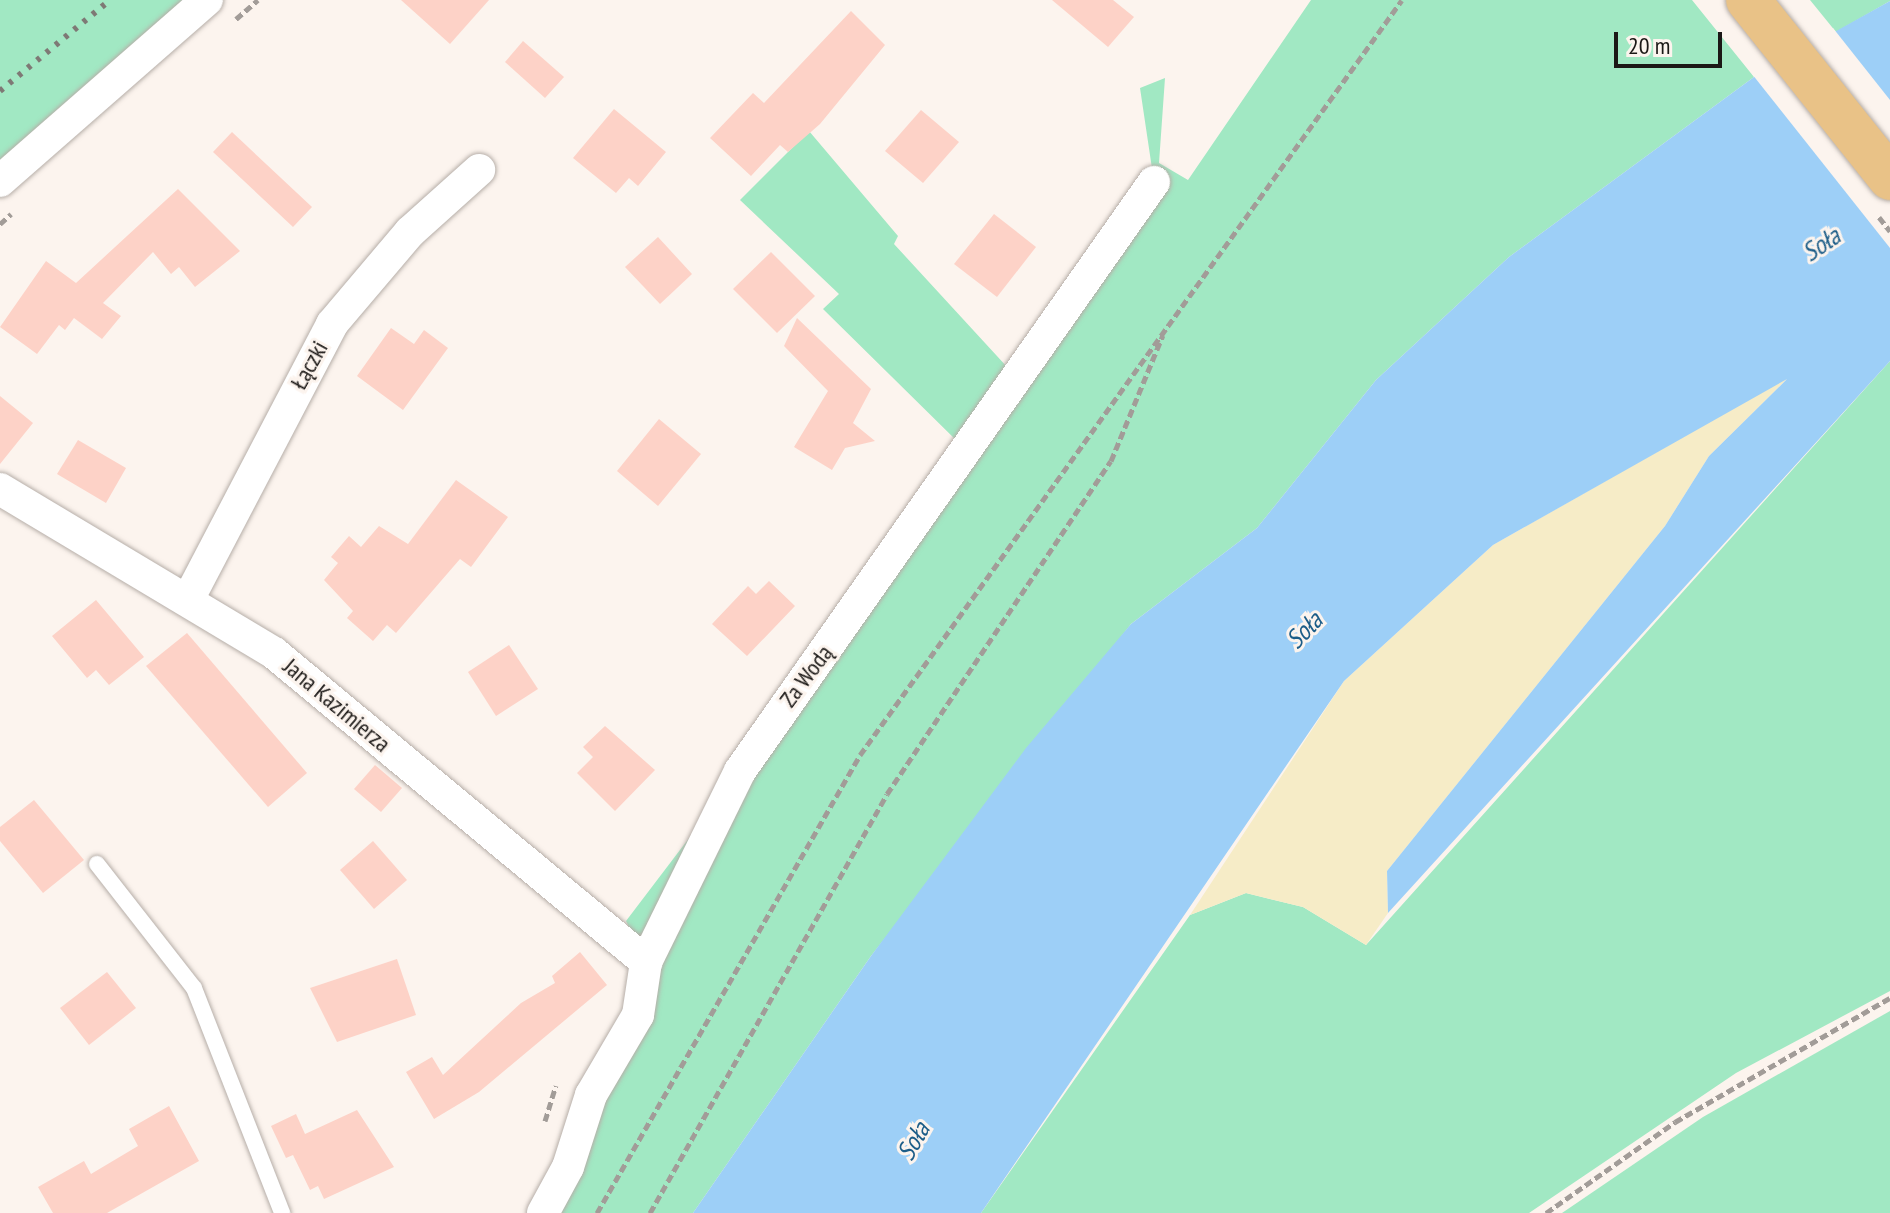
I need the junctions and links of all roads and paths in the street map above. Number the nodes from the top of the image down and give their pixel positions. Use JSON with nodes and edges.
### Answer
{"nodes":[{"id":1,"x":207,"y":0,"type":"edge"},
{"id":2,"x":1402,"y":0,"type":"edge"},
{"id":3,"x":1748,"y":0,"type":"edge"},
{"id":4,"x":479,"y":170,"type":"dead end"},
{"id":5,"x":1890,"y":178,"type":"edge"},
{"id":6,"x":0,"y":181,"type":"edge"},
{"id":7,"x":1154,"y":182,"type":"dead end"},
{"id":8,"x":1167,"y":325,"type":"junction"},
{"id":9,"x":0,"y":489,"type":"edge"},
{"id":10,"x":190,"y":596,"type":"junction"},
{"id":11,"x":97,"y":864,"type":"dead end"},
{"id":12,"x":646,"y":962,"type":"junction"},
{"id":13,"x":1890,"y":998,"type":"edge"},
{"id":14,"x":282,"y":1213,"type":"edge"},
{"id":15,"x":543,"y":1213,"type":"edge"},
{"id":16,"x":597,"y":1213,"type":"edge"},
{"id":17,"x":650,"y":1213,"type":"edge"},
{"id":18,"x":1546,"y":1213,"type":"edge"}],
"edges":[{"from":1,"to":6,"type":"street"},
{"from":2,"to":8,"type":"path"},
{"from":3,"to":5,"type":"main road"},
{"from":4,"to":10,"type":"street","name":"Łączki"},
{"from":7,"to":12,"type":"street","name":"Za Wodą"},
{"from":8,"to":16,"type":"path"},
{"from":8,"to":17,"type":"path"},
{"from":9,"to":10,"type":"street","name":"Jana Kazimierza"},
{"from":10,"to":12,"type":"street","name":"Jana Kazimierza"},
{"from":11,"to":14,"type":"lane"},
{"from":12,"to":15,"type":"street","name":"Za Wodą"},
{"from":13,"to":18,"type":"path"}]}
